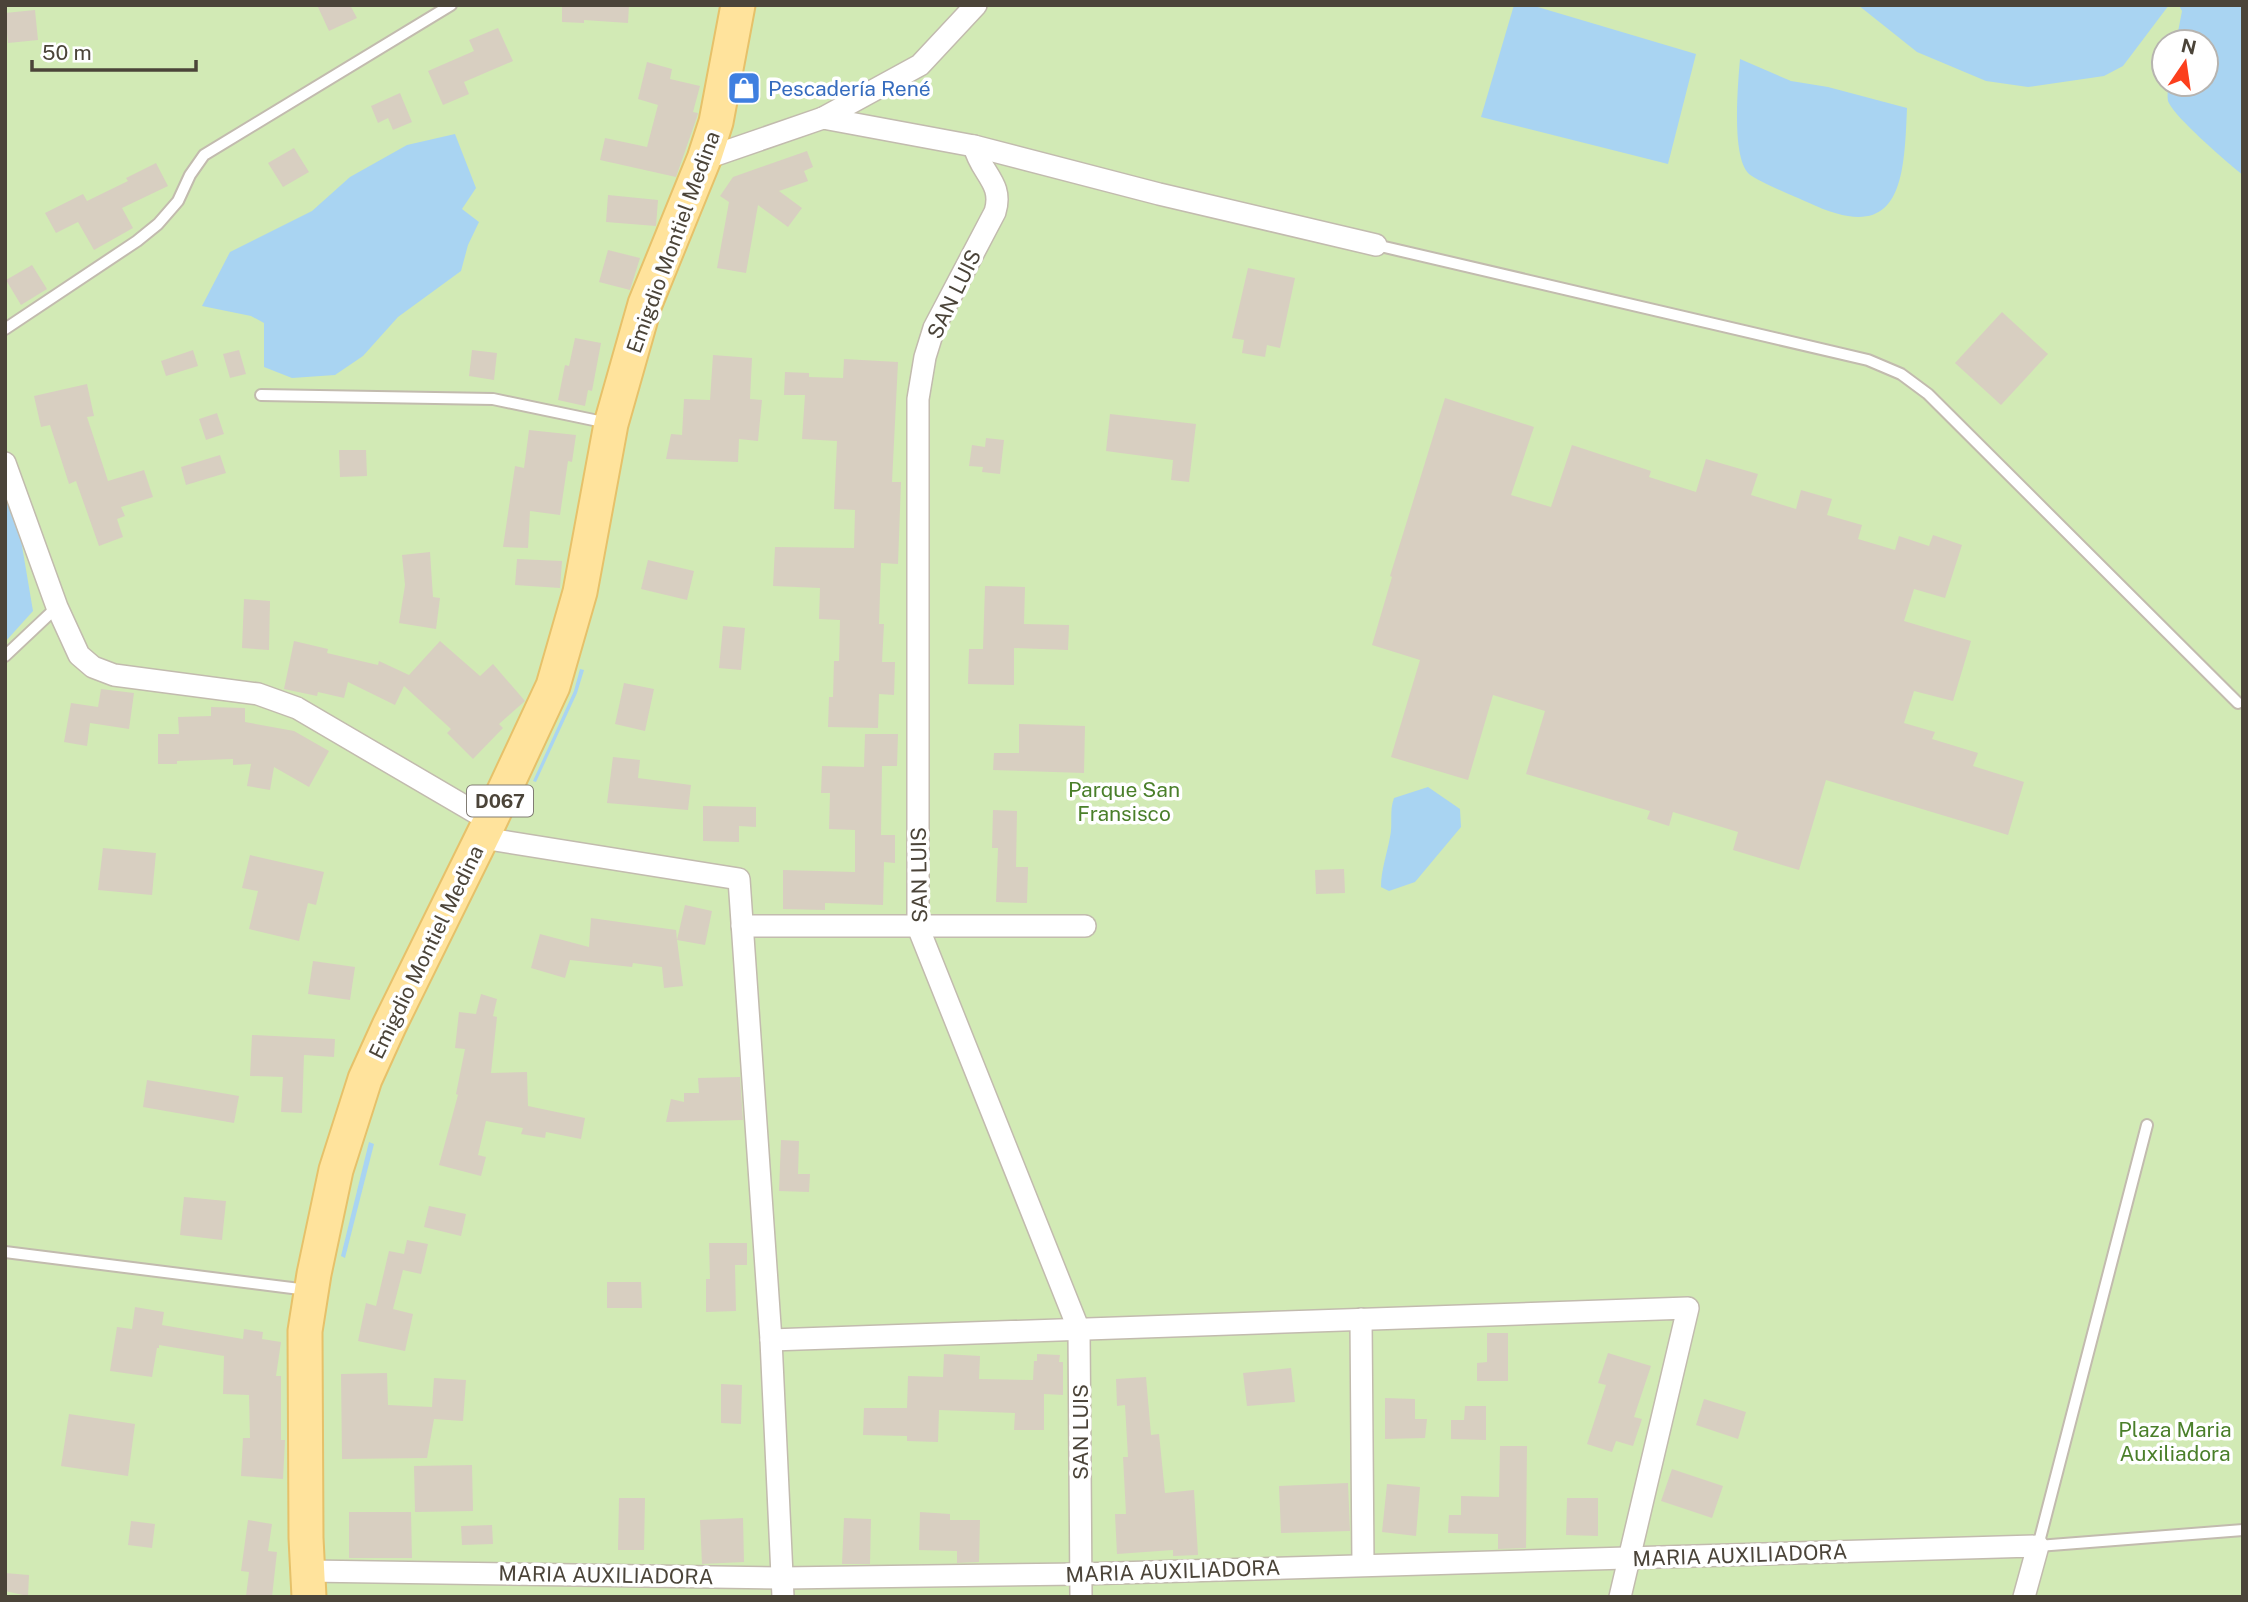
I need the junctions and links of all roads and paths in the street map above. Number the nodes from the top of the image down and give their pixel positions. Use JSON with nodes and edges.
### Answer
{"nodes":[{"id":1,"x":451,"y":5,"type":"edge"},
{"id":2,"x":738,"y":5,"type":"edge"},
{"id":3,"x":975,"y":5,"type":"edge"},
{"id":4,"x":823,"y":118,"type":"junction"},
{"id":5,"x":974,"y":146,"type":"junction"},
{"id":6,"x":704,"y":159,"type":"junction"},
{"id":7,"x":1376,"y":245,"type":"joint"},
{"id":8,"x":5,"y":330,"type":"edge"},
{"id":9,"x":261,"y":395,"type":"dead end"},
{"id":10,"x":611,"y":424,"type":"junction"},
{"id":11,"x":5,"y":463,"type":"edge"},
{"id":12,"x":57,"y":607,"type":"junction"},
{"id":13,"x":5,"y":656,"type":"edge"},
{"id":14,"x":2238,"y":703,"type":"dead end"},
{"id":15,"x":486,"y":829,"type":"junction"},
{"id":16,"x":750,"y":926,"type":"junction"},
{"id":17,"x":1085,"y":926,"type":"dead end"},
{"id":18,"x":918,"y":927,"type":"junction"},
{"id":19,"x":2147,"y":1125,"type":"dead end"},
{"id":20,"x":5,"y":1252,"type":"edge"},
{"id":21,"x":311,"y":1290,"type":"junction"},
{"id":22,"x":1362,"y":1319,"type":"junction"},
{"id":23,"x":1079,"y":1330,"type":"junction"},
{"id":24,"x":772,"y":1340,"type":"junction"},
{"id":25,"x":2243,"y":1530,"type":"edge"},
{"id":26,"x":2038,"y":1546,"type":"junction"},
{"id":27,"x":1630,"y":1558,"type":"junction"},
{"id":28,"x":1363,"y":1566,"type":"junction"},
{"id":29,"x":1081,"y":1574,"type":"junction"},
{"id":30,"x":309,"y":1584,"type":"edge"},
{"id":31,"x":783,"y":1587,"type":"edge"},
{"id":32,"x":1081,"y":1597,"type":"edge"},
{"id":33,"x":1620,"y":1597,"type":"edge"},
{"id":34,"x":2024,"y":1597,"type":"edge"}],
"edges":[{"from":1,"to":8,"type":"lane"},
{"from":2,"to":6,"type":"main road","name":"Emigdio Montiel Medina","number":"D067"},
{"from":3,"to":4,"type":"street"},
{"from":4,"to":5,"type":"street"},
{"from":4,"to":6,"type":"street"},
{"from":5,"to":7,"type":"street"},
{"from":5,"to":18,"type":"street","name":"SAN LUIS"},
{"from":6,"to":10,"type":"main road","name":"Emigdio Montiel Medina","number":"D067"},
{"from":7,"to":14,"type":"lane"},
{"from":9,"to":10,"type":"lane"},
{"from":10,"to":15,"type":"main road","name":"Emigdio Montiel Medina","number":"D067"},
{"from":11,"to":12,"type":"street"},
{"from":12,"to":13,"type":"lane"},
{"from":12,"to":15,"type":"street"},
{"from":15,"to":16,"type":"street"},
{"from":15,"to":21,"type":"main road","name":"Emigdio Montiel Medina","number":"D067"},
{"from":16,"to":18,"type":"street"},
{"from":16,"to":24,"type":"street"},
{"from":17,"to":18,"type":"street"},
{"from":18,"to":23,"type":"street","name":"SAN LUIS"},
{"from":19,"to":26,"type":"lane"},
{"from":20,"to":21,"type":"lane"},
{"from":21,"to":30,"type":"main road","name":"Emigdio Montiel Medina","number":"D067"},
{"from":22,"to":23,"type":"street"},
{"from":22,"to":27,"type":"street"},
{"from":22,"to":28,"type":"street"},
{"from":23,"to":24,"type":"street"},
{"from":23,"to":29,"type":"street","name":"SAN LUIS"},
{"from":24,"to":31,"type":"street"},
{"from":25,"to":26,"type":"lane"},
{"from":26,"to":27,"type":"street","name":"MARIA AUXILIADORA"},
{"from":26,"to":34,"type":"street"},
{"from":27,"to":28,"type":"street","name":"MARIA AUXILIADORA"},
{"from":27,"to":33,"type":"street"},
{"from":28,"to":29,"type":"street","name":"MARIA AUXILIADORA"},
{"from":29,"to":31,"type":"street","name":"MARIA AUXILIADORA"},
{"from":29,"to":32,"type":"street","name":"SAN LUIS"},
{"from":30,"to":31,"type":"street","name":"MARIA AUXILIADORA"}]}
